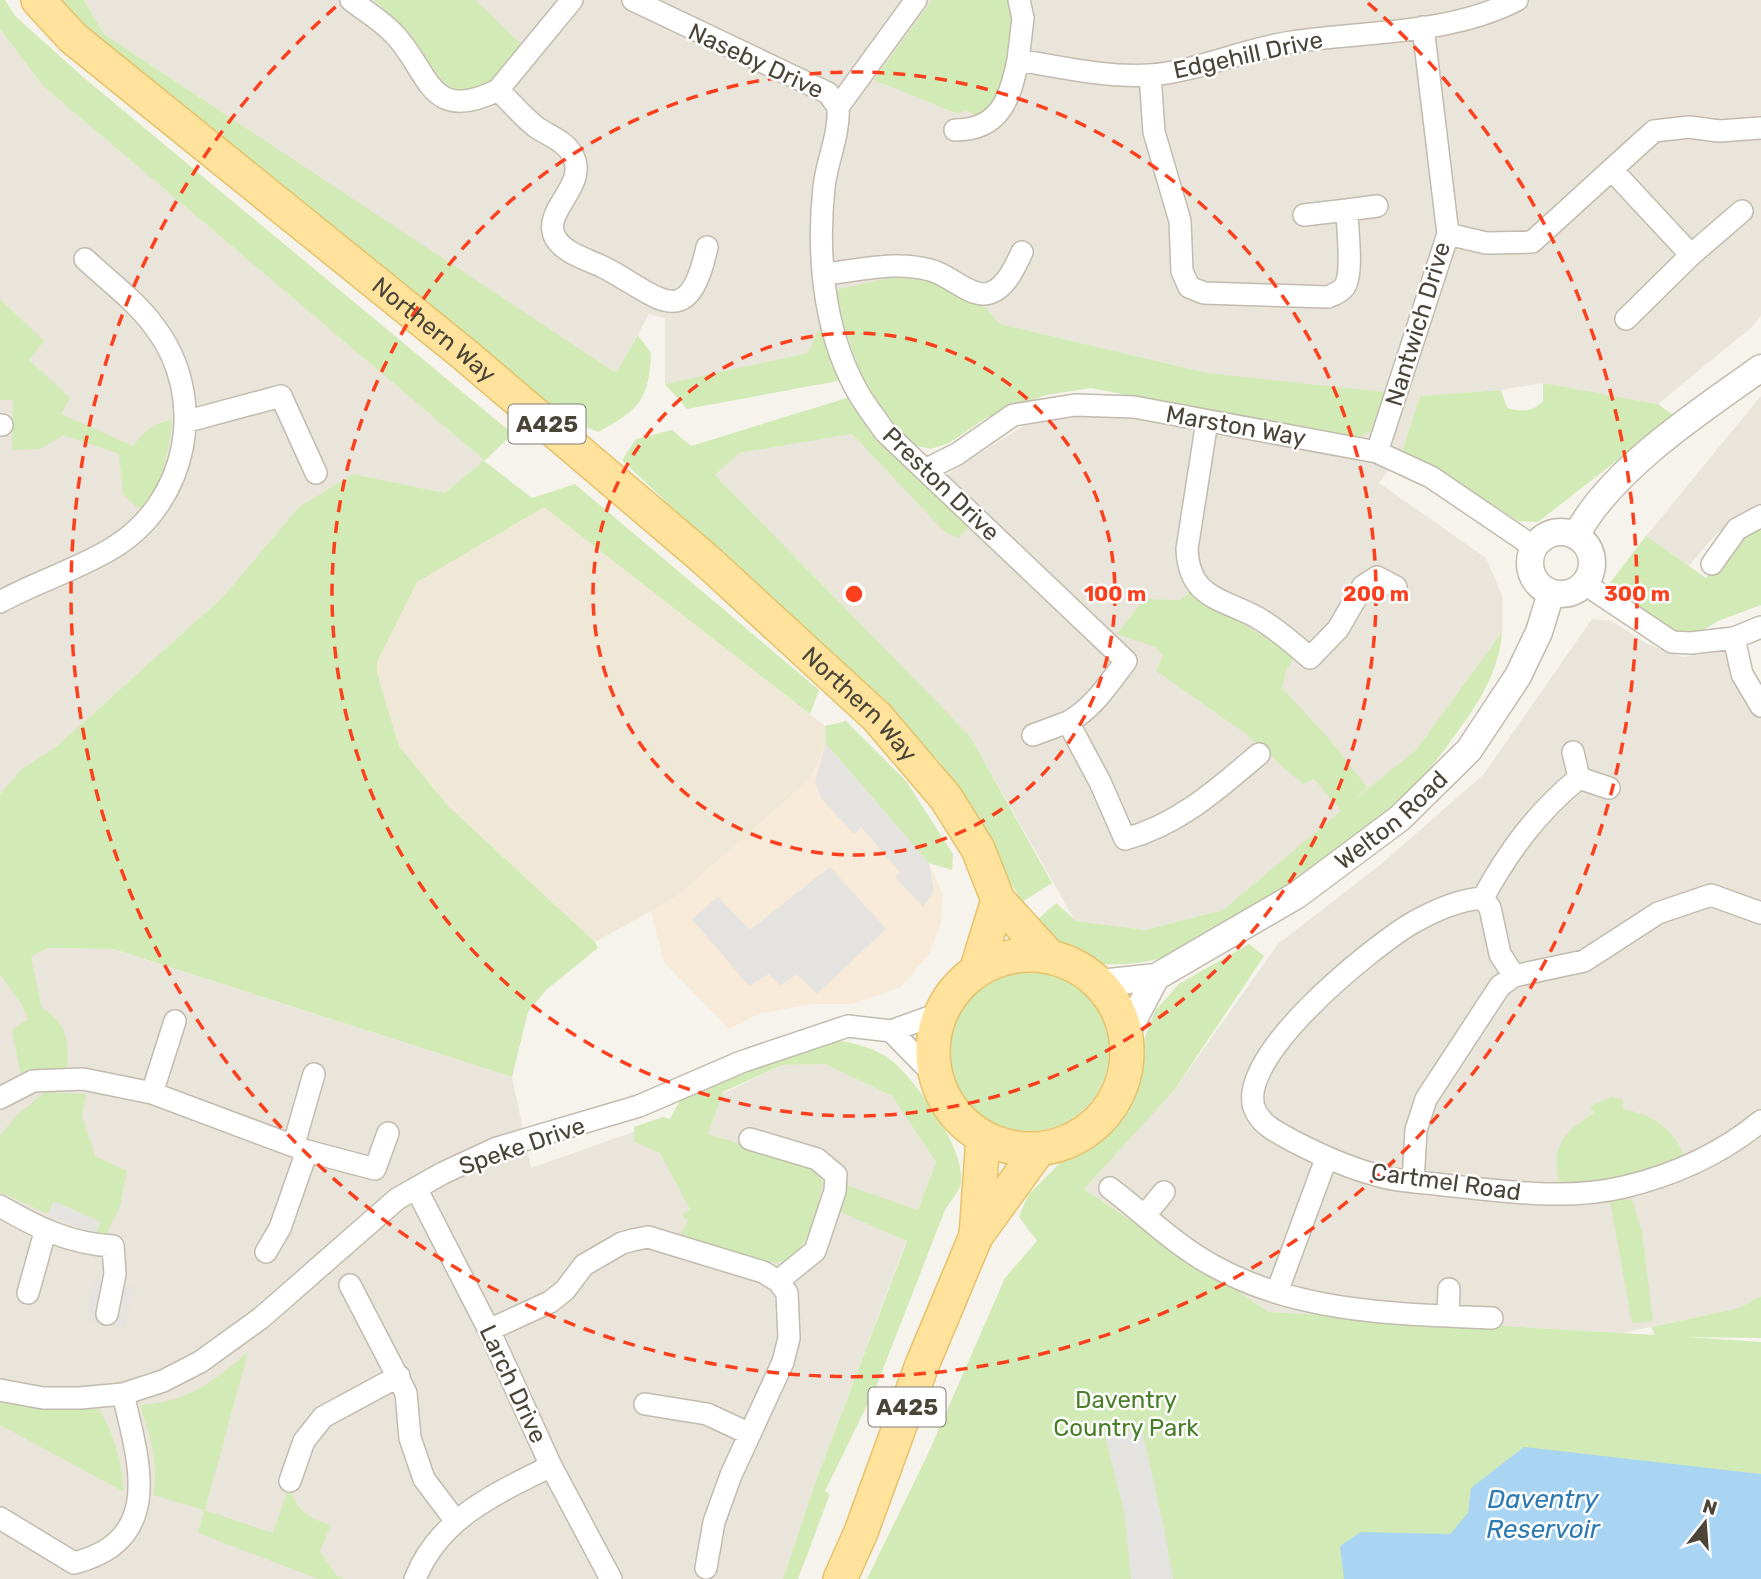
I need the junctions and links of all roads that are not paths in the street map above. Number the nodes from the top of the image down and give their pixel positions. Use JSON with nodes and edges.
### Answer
{"nodes":[{"id":1,"x":38,"y":0,"type":"edge"},
{"id":2,"x":351,"y":0,"type":"edge"},
{"id":3,"x":572,"y":0,"type":"edge"},
{"id":4,"x":633,"y":0,"type":"edge"},
{"id":5,"x":916,"y":0,"type":"edge"},
{"id":6,"x":1019,"y":0,"type":"edge"},
{"id":7,"x":1517,"y":0,"type":"edge"},
{"id":8,"x":1423,"y":27,"type":"junction"},
{"id":9,"x":1018,"y":60,"type":"junction"},
{"id":10,"x":1150,"y":75,"type":"junction"},
{"id":11,"x":498,"y":90,"type":"junction"},
{"id":12,"x":838,"y":107,"type":"junction"},
{"id":13,"x":1761,"y":128,"type":"edge"},
{"id":14,"x":955,"y":130,"type":"dead end"},
{"id":15,"x":1612,"y":170,"type":"junction"},
{"id":16,"x":1377,"y":206,"type":"dead end"},
{"id":17,"x":1346,"y":210,"type":"junction"},
{"id":18,"x":1742,"y":211,"type":"dead end"},
{"id":19,"x":1304,"y":215,"type":"dead end"},
{"id":20,"x":1448,"y":234,"type":"junction"},
{"id":21,"x":707,"y":247,"type":"dead end"},
{"id":22,"x":1022,"y":252,"type":"dead end"},
{"id":23,"x":1691,"y":255,"type":"junction"},
{"id":24,"x":85,"y":259,"type":"dead end"},
{"id":25,"x":823,"y":274,"type":"junction"},
{"id":26,"x":1626,"y":319,"type":"dead end"},
{"id":27,"x":1761,"y":368,"type":"edge"},
{"id":28,"x":188,"y":421,"type":"junction"},
{"id":29,"x":1207,"y":421,"type":"junction"},
{"id":30,"x":1377,"y":452,"type":"junction"},
{"id":31,"x":927,"y":469,"type":"junction"},
{"id":32,"x":316,"y":474,"type":"dead end"},
{"id":33,"x":1761,"y":516,"type":"edge"},
{"id":34,"x":1576,"y":536,"type":"junction"},
{"id":35,"x":1534,"y":547,"type":"junction"},
{"id":36,"x":1712,"y":564,"type":"dead end"},
{"id":37,"x":1585,"y":584,"type":"junction"},
{"id":38,"x":1396,"y":587,"type":"dead end"},
{"id":39,"x":1551,"y":593,"type":"junction"},
{"id":40,"x":0,"y":602,"type":"edge"},
{"id":41,"x":1761,"y":627,"type":"edge"},
{"id":42,"x":1734,"y":638,"type":"junction"},
{"id":43,"x":1761,"y":706,"type":"edge"},
{"id":44,"x":1068,"y":722,"type":"junction"},
{"id":45,"x":1033,"y":735,"type":"dead end"},
{"id":46,"x":1573,"y":752,"type":"dead end"},
{"id":47,"x":1259,"y":754,"type":"dead end"},
{"id":48,"x":1579,"y":778,"type":"junction"},
{"id":49,"x":1609,"y":788,"type":"dead end"},
{"id":50,"x":1483,"y":898,"type":"junction"},
{"id":51,"x":999,"y":900,"type":"junction"},
{"id":52,"x":1761,"y":914,"type":"edge"},
{"id":53,"x":1048,"y":955,"type":"junction"},
{"id":54,"x":977,"y":968,"type":"junction"},
{"id":55,"x":1514,"y":976,"type":"junction"},
{"id":56,"x":1156,"y":977,"type":"junction"},
{"id":57,"x":1100,"y":983,"type":"junction"},
{"id":58,"x":939,"y":1014,"type":"junction"},
{"id":59,"x":175,"y":1021,"type":"dead end"},
{"id":60,"x":891,"y":1031,"type":"junction"},
{"id":61,"x":1126,"y":1034,"type":"junction"},
{"id":62,"x":314,"y":1074,"type":"dead end"},
{"id":63,"x":934,"y":1075,"type":"junction"},
{"id":64,"x":152,"y":1093,"type":"junction"},
{"id":65,"x":0,"y":1098,"type":"edge"},
{"id":66,"x":1761,"y":1121,"type":"edge"},
{"id":67,"x":388,"y":1133,"type":"dead end"},
{"id":68,"x":983,"y":1138,"type":"junction"},
{"id":69,"x":750,"y":1139,"type":"dead end"},
{"id":70,"x":301,"y":1147,"type":"junction"},
{"id":71,"x":1039,"y":1149,"type":"junction"},
{"id":72,"x":1326,"y":1159,"type":"junction"},
{"id":73,"x":1413,"y":1182,"type":"junction"},
{"id":74,"x":416,"y":1188,"type":"junction"},
{"id":75,"x":1110,"y":1188,"type":"dead end"},
{"id":76,"x":1164,"y":1192,"type":"dead end"},
{"id":77,"x":0,"y":1206,"type":"edge"},
{"id":78,"x":1145,"y":1215,"type":"junction"},
{"id":79,"x":46,"y":1232,"type":"junction"},
{"id":80,"x":976,"y":1236,"type":"junction"},
{"id":81,"x":266,"y":1252,"type":"dead end"},
{"id":82,"x":778,"y":1281,"type":"junction"},
{"id":83,"x":351,"y":1285,"type":"dead end"},
{"id":84,"x":1449,"y":1289,"type":"dead end"},
{"id":85,"x":1277,"y":1292,"type":"junction"},
{"id":86,"x":28,"y":1293,"type":"dead end"},
{"id":87,"x":107,"y":1314,"type":"dead end"},
{"id":88,"x":1448,"y":1316,"type":"junction"},
{"id":89,"x":1492,"y":1318,"type":"dead end"},
{"id":90,"x":489,"y":1330,"type":"junction"},
{"id":91,"x":399,"y":1376,"type":"junction"},
{"id":92,"x":0,"y":1390,"type":"edge"},
{"id":93,"x":122,"y":1394,"type":"junction"},
{"id":94,"x":645,"y":1404,"type":"dead end"},
{"id":95,"x":750,"y":1434,"type":"junction"},
{"id":96,"x":551,"y":1466,"type":"junction"},
{"id":97,"x":290,"y":1481,"type":"dead end"},
{"id":98,"x":0,"y":1518,"type":"edge"},
{"id":99,"x":455,"y":1520,"type":"junction"},
{"id":100,"x":706,"y":1568,"type":"dead end"},
{"id":101,"x":74,"y":1571,"type":"edge"},
{"id":102,"x":415,"y":1579,"type":"edge"},
{"id":103,"x":611,"y":1579,"type":"edge"},
{"id":104,"x":840,"y":1579,"type":"edge"}],
"edges":[{"from":1,"to":51,"type":"main road","name":"Northern Way","number":"A425"},
{"from":2,"to":11,"type":"street"},
{"from":3,"to":11,"type":"street"},
{"from":4,"to":12,"type":"street","name":"Naseby Drive"},
{"from":5,"to":12,"type":"street","name":"Preston Drive"},
{"from":6,"to":9,"type":"street"},
{"from":7,"to":8,"type":"street","name":"Edgehill Drive"},
{"from":8,"to":10,"type":"street","name":"Edgehill Drive"},
{"from":8,"to":20,"type":"street","name":"Nantwich Drive"},
{"from":9,"to":10,"type":"street","name":"Edgehill Drive"},
{"from":9,"to":14,"type":"street"},
{"from":10,"to":17,"type":"street"},
{"from":11,"to":21,"type":"street"},
{"from":12,"to":25,"type":"street","name":"Preston Drive"},
{"from":13,"to":15,"type":"street"},
{"from":15,"to":20,"type":"street"},
{"from":15,"to":23,"type":"street"},
{"from":16,"to":17,"type":"street"},
{"from":17,"to":19,"type":"street"},
{"from":18,"to":23,"type":"street"},
{"from":20,"to":30,"type":"street","name":"Nantwich Drive"},
{"from":22,"to":25,"type":"street"},
{"from":23,"to":26,"type":"street"},
{"from":24,"to":28,"type":"street"},
{"from":25,"to":31,"type":"street","name":"Preston Drive"},
{"from":27,"to":34,"type":"street"},
{"from":28,"to":32,"type":"street"},
{"from":28,"to":40,"type":"street"},
{"from":29,"to":30,"type":"street","name":"Marston Way"},
{"from":29,"to":31,"type":"street","name":"Marston Way"},
{"from":29,"to":38,"type":"street"},
{"from":30,"to":35,"type":"street","name":"Marston Way"},
{"from":31,"to":44,"type":"street","name":"Preston Drive"},
{"from":33,"to":36,"type":"street"},
{"from":34,"to":35,"type":"street"},
{"from":34,"to":37,"type":"street"},
{"from":35,"to":39,"type":"street"},
{"from":37,"to":39,"type":"street"},
{"from":37,"to":42,"type":"street"},
{"from":39,"to":56,"type":"street","name":"Welton Road"},
{"from":41,"to":42,"type":"street"},
{"from":42,"to":43,"type":"street"},
{"from":44,"to":45,"type":"street"},
{"from":44,"to":47,"type":"street"},
{"from":46,"to":48,"type":"street"},
{"from":48,"to":49,"type":"street"},
{"from":48,"to":50,"type":"street"},
{"from":50,"to":55,"type":"street"},
{"from":50,"to":72,"type":"street","name":"Cartmel Road"},
{"from":51,"to":53,"type":"main road","number":"A425"},
{"from":51,"to":54,"type":"main road"},
{"from":52,"to":55,"type":"street"},
{"from":53,"to":54,"type":"main road"},
{"from":53,"to":57,"type":"main road"},
{"from":54,"to":58,"type":"main road"},
{"from":55,"to":73,"type":"street"},
{"from":56,"to":57,"type":"street","name":"Welton Road"},
{"from":56,"to":61,"type":"street"},
{"from":57,"to":61,"type":"main road"},
{"from":58,"to":60,"type":"street","name":"Speke Drive"},
{"from":58,"to":63,"type":"main road"},
{"from":59,"to":64,"type":"street"},
{"from":60,"to":63,"type":"street"},
{"from":60,"to":74,"type":"street","name":"Speke Drive"},
{"from":61,"to":71,"type":"main road"},
{"from":62,"to":70,"type":"street"},
{"from":63,"to":68,"type":"main road"},
{"from":64,"to":65,"type":"street"},
{"from":64,"to":70,"type":"street"},
{"from":66,"to":73,"type":"street","name":"Cartmel Road"},
{"from":67,"to":70,"type":"street"},
{"from":68,"to":71,"type":"main road"},
{"from":68,"to":80,"type":"main road","number":"A425"},
{"from":69,"to":82,"type":"street"},
{"from":70,"to":81,"type":"street"},
{"from":71,"to":80,"type":"main road","number":"A425"},
{"from":72,"to":73,"type":"street","name":"Cartmel Road"},
{"from":72,"to":85,"type":"street"},
{"from":74,"to":90,"type":"street","name":"Larch Drive"},
{"from":74,"to":93,"type":"street","name":"Speke Drive"},
{"from":75,"to":78,"type":"street"},
{"from":76,"to":78,"type":"street"},
{"from":77,"to":79,"type":"street"},
{"from":78,"to":85,"type":"street"},
{"from":79,"to":86,"type":"street"},
{"from":79,"to":87,"type":"street"},
{"from":80,"to":104,"type":"main road","number":"A425"},
{"from":82,"to":90,"type":"street"},
{"from":82,"to":95,"type":"street"},
{"from":83,"to":91,"type":"street"},
{"from":84,"to":88,"type":"street"},
{"from":85,"to":88,"type":"street"},
{"from":88,"to":89,"type":"street"},
{"from":90,"to":96,"type":"street","name":"Larch Drive"},
{"from":91,"to":97,"type":"street"},
{"from":91,"to":99,"type":"street"},
{"from":92,"to":93,"type":"street","name":"Speke Drive"},
{"from":93,"to":101,"type":"street"},
{"from":94,"to":95,"type":"street"},
{"from":95,"to":100,"type":"street"},
{"from":96,"to":99,"type":"street"},
{"from":96,"to":103,"type":"street","name":"Larch Drive"},
{"from":98,"to":101,"type":"street"},
{"from":99,"to":102,"type":"street"}]}
